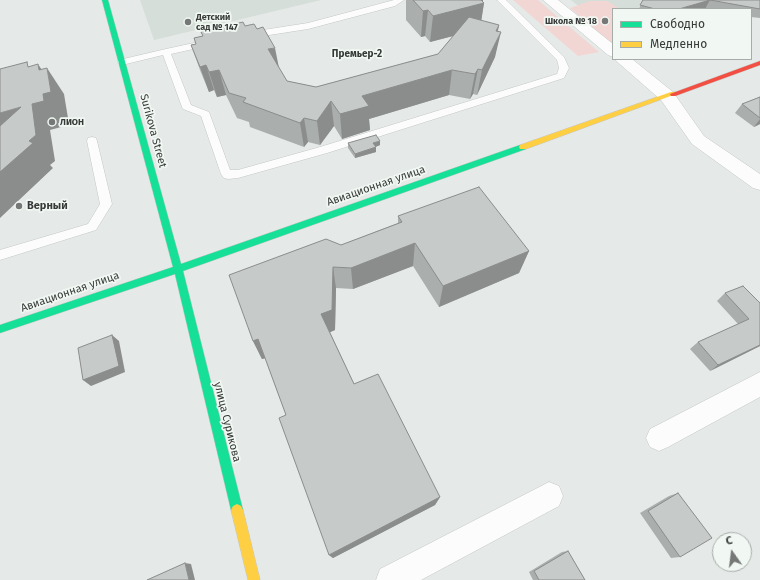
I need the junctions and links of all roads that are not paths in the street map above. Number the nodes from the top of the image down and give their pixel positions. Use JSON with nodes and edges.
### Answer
{"nodes":[{"id":1,"x":105,"y":0,"type":"edge"},
{"id":2,"x":400,"y":0,"type":"edge"},
{"id":3,"x":501,"y":0,"type":"edge"},
{"id":4,"x":550,"y":0,"type":"edge"},
{"id":5,"x":242,"y":36,"type":"edge"},
{"id":6,"x":219,"y":41,"type":"edge"},
{"id":7,"x":612,"y":51,"type":"edge"},
{"id":8,"x":166,"y":52,"type":"junction"},
{"id":9,"x":623,"y":60,"type":"edge"},
{"id":10,"x":122,"y":62,"type":"junction"},
{"id":11,"x":760,"y":63,"type":"edge"},
{"id":12,"x":667,"y":96,"type":"junction"},
{"id":13,"x":92,"y":141,"type":"dead end"},
{"id":14,"x":760,"y":183,"type":"edge"},
{"id":15,"x":0,"y":256,"type":"edge"},
{"id":16,"x":178,"y":269,"type":"junction"},
{"id":17,"x":0,"y":329,"type":"edge"},
{"id":18,"x":760,"y":384,"type":"edge"},
{"id":19,"x":659,"y":438,"type":"dead end"},
{"id":20,"x":549,"y":496,"type":"dead end"},
{"id":21,"x":254,"y":580,"type":"edge"},
{"id":22,"x":391,"y":580,"type":"edge"}],
"edges":[{"from":1,"to":10,"type":"street","name":"Surikova Street"},
{"from":2,"to":5,"type":"lane"},
{"from":3,"to":8,"type":"lane"},
{"from":4,"to":7,"type":"street"},
{"from":6,"to":8,"type":"lane"},
{"from":8,"to":10,"type":"lane"},
{"from":9,"to":12,"type":"street"},
{"from":10,"to":16,"type":"street","name":"Surikova Street"},
{"from":11,"to":12,"type":"street","name":"Авиационная улица"},
{"from":12,"to":14,"type":"street"},
{"from":12,"to":16,"type":"street","name":"Авиационная улица"},
{"from":13,"to":15,"type":"lane"},
{"from":16,"to":17,"type":"street","name":"Авиационная улица"},
{"from":16,"to":21,"type":"street","name":"улица Сурикова"},
{"from":18,"to":19,"type":"street"},
{"from":20,"to":22,"type":"street"}]}
